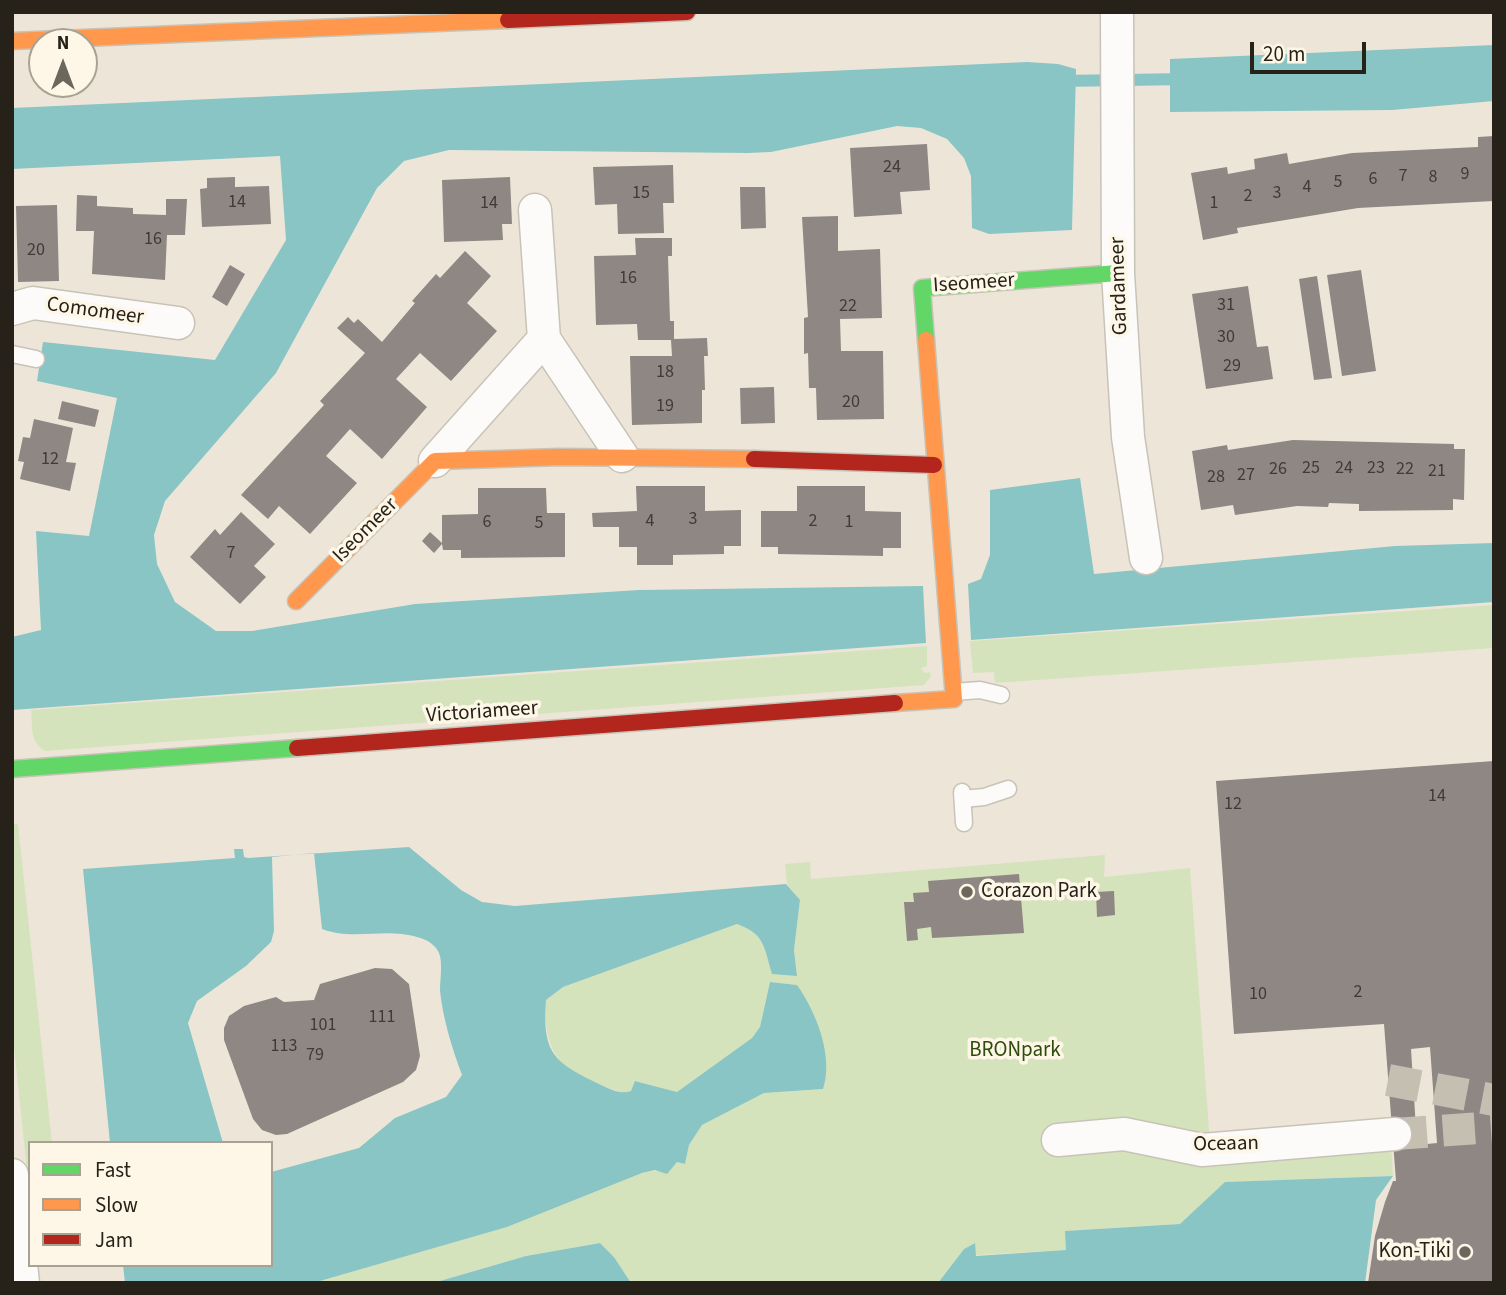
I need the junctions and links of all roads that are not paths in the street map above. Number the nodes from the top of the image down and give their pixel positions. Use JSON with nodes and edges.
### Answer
{"nodes":[{"id":1,"x":687,"y":12,"type":"edge"},
{"id":2,"x":1117,"y":25,"type":"edge"},
{"id":3,"x":12,"y":41,"type":"edge"},
{"id":4,"x":536,"y":210,"type":"dead end"},
{"id":5,"x":1118,"y":273,"type":"junction"},
{"id":6,"x":12,"y":309,"type":"edge"},
{"id":7,"x":178,"y":323,"type":"dead end"},
{"id":8,"x":544,"y":339,"type":"junction"},
{"id":9,"x":12,"y":354,"type":"edge"},
{"id":10,"x":36,"y":359,"type":"dead end"},
{"id":11,"x":622,"y":456,"type":"junction"},
{"id":12,"x":435,"y":461,"type":"junction"},
{"id":13,"x":934,"y":465,"type":"junction"},
{"id":14,"x":1146,"y":558,"type":"dead end"},
{"id":15,"x":296,"y":601,"type":"dead end"},
{"id":16,"x":1001,"y":695,"type":"dead end"},
{"id":17,"x":954,"y":696,"type":"junction"},
{"id":18,"x":12,"y":769,"type":"edge"},
{"id":19,"x":1008,"y":789,"type":"dead end"},
{"id":20,"x":964,"y":823,"type":"dead end"},
{"id":21,"x":1395,"y":1134,"type":"tunnel mouth"},
{"id":22,"x":1058,"y":1140,"type":"dead end"},
{"id":23,"x":13,"y":1189,"type":"edge"},
{"id":24,"x":23,"y":1283,"type":"edge"}],
"edges":[{"from":1,"to":3,"type":"street"},
{"from":2,"to":5,"type":"street","name":"Gardameer"},
{"from":4,"to":8,"type":"street"},
{"from":5,"to":13,"type":"street","name":"Iseomeer"},
{"from":5,"to":14,"type":"street","name":"Gardameer"},
{"from":6,"to":7,"type":"street","name":"Comomeer"},
{"from":8,"to":11,"type":"street"},
{"from":8,"to":12,"type":"street","name":"Iseomeer"},
{"from":9,"to":10,"type":"lane"},
{"from":11,"to":12,"type":"street"},
{"from":11,"to":13,"type":"street"},
{"from":12,"to":15,"type":"street","name":"Iseomeer"},
{"from":13,"to":17,"type":"street","name":"Iseomeer"},
{"from":16,"to":17,"type":"lane"},
{"from":17,"to":18,"type":"street","name":"Victoriameer"},
{"from":19,"to":20,"type":"lane"},
{"from":21,"to":22,"type":"street","name":"Oceaan"},
{"from":23,"to":24,"type":"street"}]}
